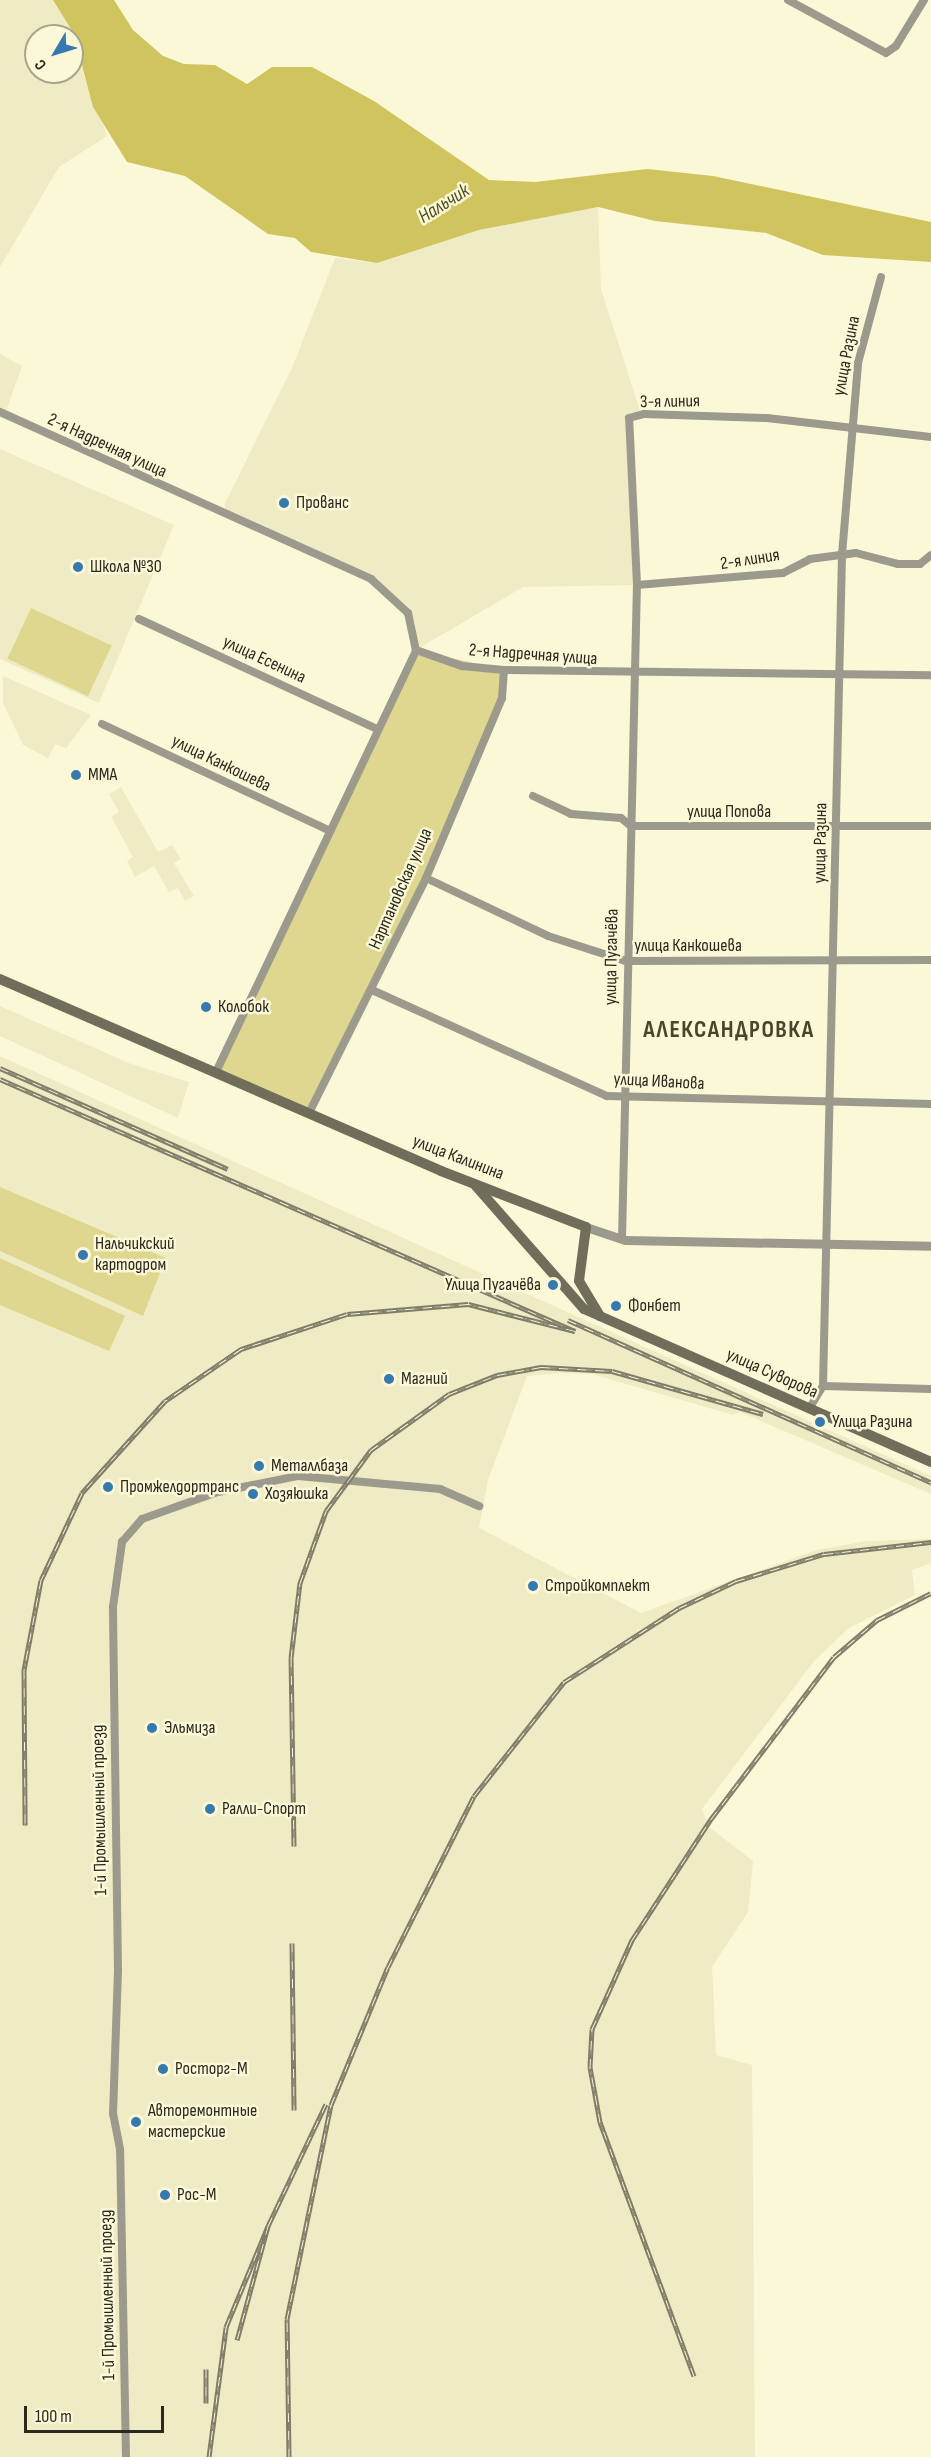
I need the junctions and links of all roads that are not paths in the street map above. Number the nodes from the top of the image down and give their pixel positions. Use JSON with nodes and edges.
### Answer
{"nodes":[{"id":1,"x":788,"y":0,"type":"edge"},
{"id":2,"x":924,"y":0,"type":"edge"},
{"id":3,"x":881,"y":277,"type":"dead end"},
{"id":4,"x":0,"y":412,"type":"edge"},
{"id":5,"x":851,"y":428,"type":"junction"},
{"id":6,"x":931,"y":437,"type":"edge"},
{"id":7,"x":842,"y":555,"type":"junction"},
{"id":8,"x":931,"y":555,"type":"edge"},
{"id":9,"x":637,"y":585,"type":"junction"},
{"id":10,"x":139,"y":619,"type":"dead end"},
{"id":11,"x":416,"y":650,"type":"junction"},
{"id":12,"x":504,"y":670,"type":"junction"},
{"id":13,"x":839,"y":674,"type":"junction"},
{"id":14,"x":633,"y":675,"type":"junction"},
{"id":15,"x":931,"y":675,"type":"edge"},
{"id":16,"x":102,"y":724,"type":"dead end"},
{"id":17,"x":377,"y":729,"type":"junction"},
{"id":18,"x":533,"y":796,"type":"dead end"},
{"id":19,"x":631,"y":826,"type":"junction"},
{"id":20,"x":931,"y":826,"type":"edge"},
{"id":21,"x":837,"y":827,"type":"junction"},
{"id":22,"x":328,"y":830,"type":"junction"},
{"id":23,"x":426,"y":878,"type":"junction"},
{"id":24,"x":833,"y":960,"type":"junction"},
{"id":25,"x":931,"y":960,"type":"edge"},
{"id":26,"x":626,"y":961,"type":"junction"},
{"id":27,"x":0,"y":979,"type":"edge"},
{"id":28,"x":372,"y":990,"type":"junction"},
{"id":29,"x":216,"y":1072,"type":"junction"},
{"id":30,"x":625,"y":1098,"type":"junction"},
{"id":31,"x":833,"y":1103,"type":"junction"},
{"id":32,"x":931,"y":1104,"type":"edge"},
{"id":33,"x":309,"y":1113,"type":"junction"},
{"id":34,"x":473,"y":1183,"type":"junction"},
{"id":35,"x":586,"y":1227,"type":"junction"},
{"id":36,"x":622,"y":1239,"type":"junction"},
{"id":37,"x":827,"y":1245,"type":"junction"},
{"id":38,"x":931,"y":1246,"type":"edge"},
{"id":39,"x":600,"y":1316,"type":"junction"},
{"id":40,"x":823,"y":1386,"type":"junction"},
{"id":41,"x":931,"y":1389,"type":"edge"},
{"id":42,"x":809,"y":1409,"type":"junction"},
{"id":43,"x":931,"y":1462,"type":"edge"},
{"id":44,"x":479,"y":1506,"type":"dead end"},
{"id":45,"x":126,"y":2457,"type":"edge"}],
"edges":[{"from":1,"to":2,"type":"street"},
{"from":3,"to":5,"type":"street","name":"улица Разина"},
{"from":4,"to":11,"type":"street","name":"2-я Надречная улица"},
{"from":5,"to":6,"type":"street","name":"3-я линия"},
{"from":5,"to":7,"type":"street","name":"улица Разина"},
{"from":5,"to":9,"type":"street","name":"3-я линия"},
{"from":7,"to":8,"type":"street","name":"2-я линия"},
{"from":7,"to":9,"type":"street","name":"2-я линия"},
{"from":7,"to":13,"type":"street","name":"улица Разина"},
{"from":9,"to":14,"type":"street","name":"3-я линия"},
{"from":10,"to":17,"type":"street","name":"улица Есенина"},
{"from":11,"to":12,"type":"street","name":"2-я Надречная улица"},
{"from":11,"to":17,"type":"street"},
{"from":12,"to":14,"type":"street","name":"2-я Надречная улица"},
{"from":12,"to":23,"type":"street","name":"Нартановская улица"},
{"from":13,"to":14,"type":"street","name":"2-я Надречная улица"},
{"from":13,"to":15,"type":"street","name":"2-я Надречная улица"},
{"from":13,"to":21,"type":"street","name":"улица Разина"},
{"from":14,"to":19,"type":"street","name":"улица Пугачёва"},
{"from":16,"to":22,"type":"street","name":"улица Канкошева"},
{"from":17,"to":22,"type":"street"},
{"from":18,"to":19,"type":"street","name":"улица Попова"},
{"from":19,"to":21,"type":"street","name":"улица Попова"},
{"from":19,"to":26,"type":"street","name":"улица Пугачёва"},
{"from":20,"to":21,"type":"street","name":"улица Попова"},
{"from":21,"to":24,"type":"street","name":"улица Разина"},
{"from":22,"to":29,"type":"street"},
{"from":23,"to":26,"type":"street","name":"улица Канкошева"},
{"from":23,"to":28,"type":"street","name":"Нартановская улица"},
{"from":24,"to":25,"type":"street","name":"улица Канкошева"},
{"from":24,"to":26,"type":"street","name":"улица Канкошева"},
{"from":24,"to":31,"type":"street","name":"улица Разина"},
{"from":26,"to":30,"type":"street","name":"улица Пугачёва"},
{"from":27,"to":29,"type":"main road","name":"улица Калинина"},
{"from":28,"to":30,"type":"street","name":"улица Иванова"},
{"from":28,"to":33,"type":"street","name":"Нартановская улица"},
{"from":29,"to":33,"type":"main road","name":"улица Калинина"},
{"from":30,"to":31,"type":"street","name":"улица Иванова"},
{"from":30,"to":36,"type":"street","name":"улица Пугачёва"},
{"from":31,"to":32,"type":"street","name":"улица Иванова"},
{"from":31,"to":37,"type":"street","name":"улица Разина"},
{"from":33,"to":34,"type":"main road","name":"улица Калинина"},
{"from":34,"to":35,"type":"main road","name":"улица Калинина"},
{"from":34,"to":39,"type":"main road","name":"улица Суворова"},
{"from":35,"to":36,"type":"street","name":"улица Калинина"},
{"from":35,"to":39,"type":"main road"},
{"from":36,"to":37,"type":"street","name":"улица Калинина"},
{"from":37,"to":38,"type":"street","name":"улица Калинина"},
{"from":37,"to":40,"type":"street","name":"улица Разина"},
{"from":39,"to":42,"type":"main road","name":"улица Суворова"},
{"from":40,"to":41,"type":"street"},
{"from":40,"to":42,"type":"street","name":"улица Разина"},
{"from":42,"to":43,"type":"main road","name":"улица Суворова"},
{"from":44,"to":45,"type":"street","name":"1-й Промышленный проезд"}]}
